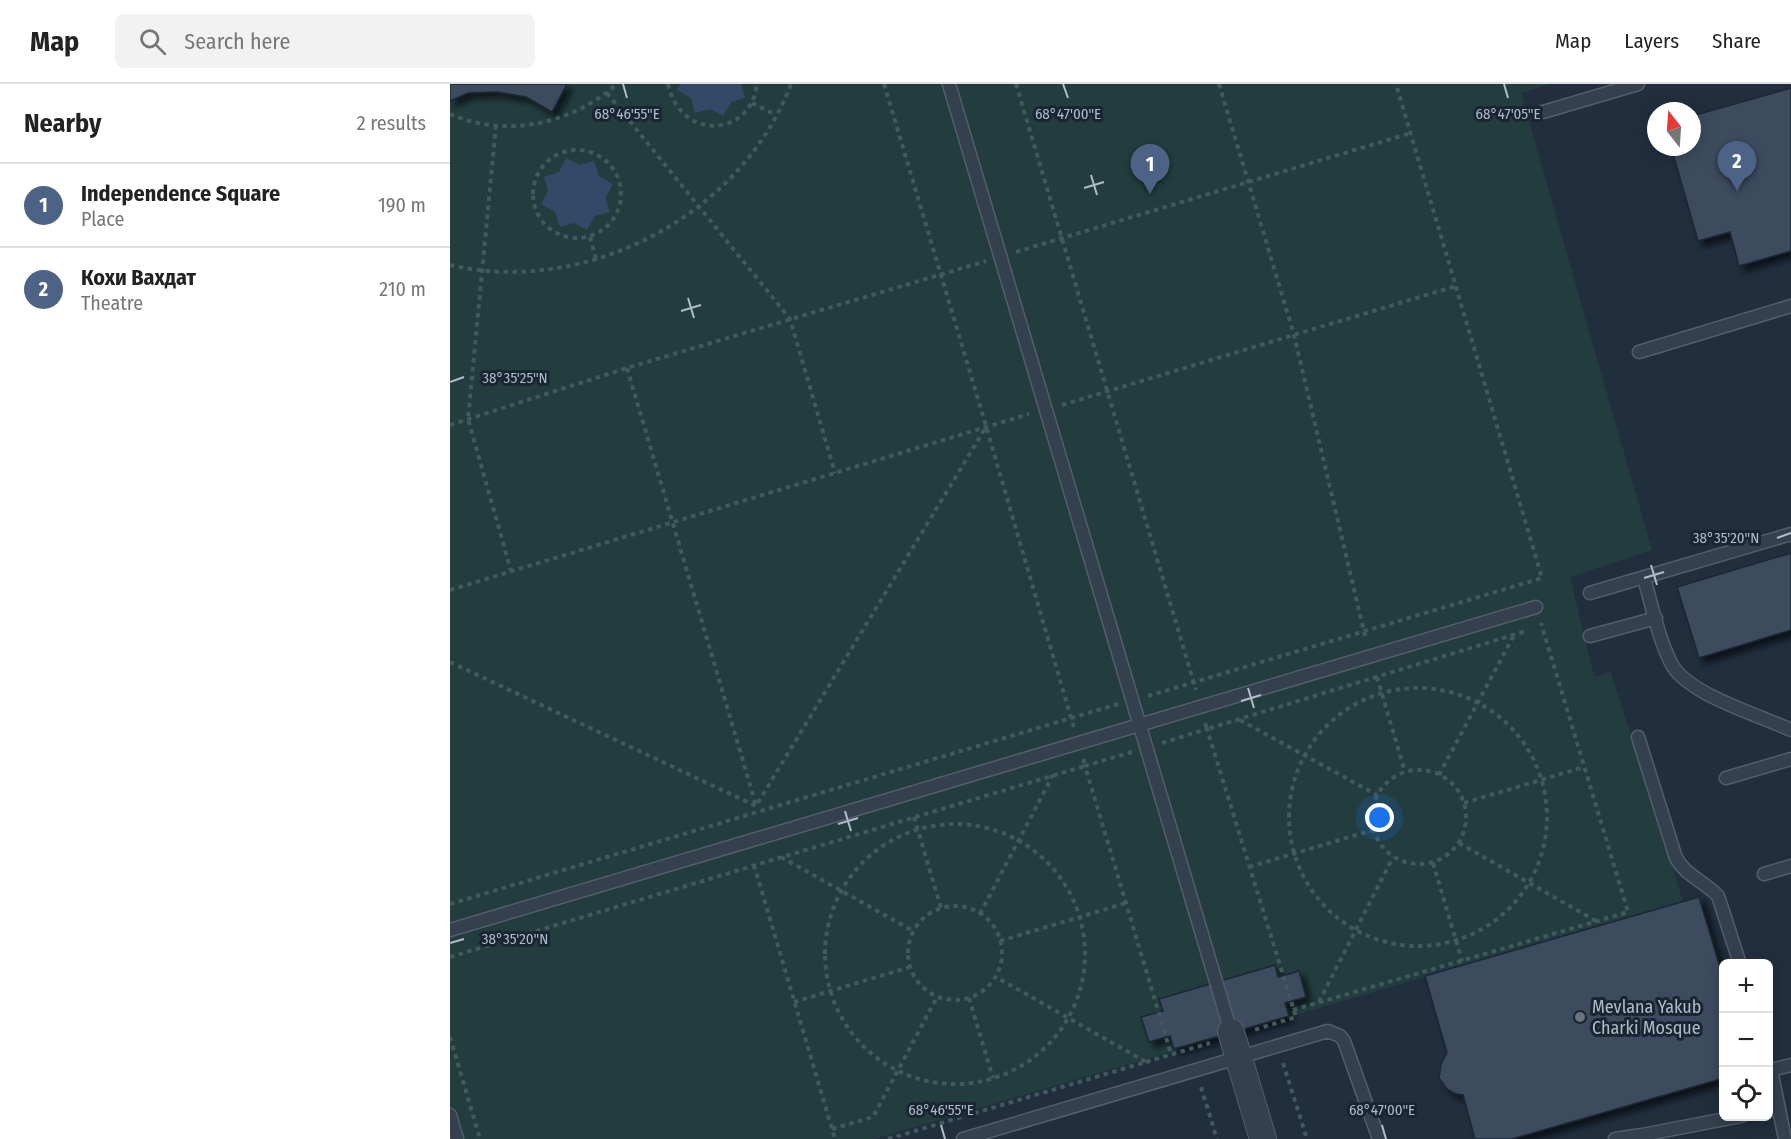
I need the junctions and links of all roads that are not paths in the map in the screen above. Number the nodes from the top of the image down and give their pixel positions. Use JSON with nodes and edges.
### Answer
{"nodes":[{"id":1,"x":949,"y":84,"type":"edge"},
{"id":2,"x":1638,"y":84,"type":"edge"},
{"id":3,"x":1543,"y":112,"type":"dead end"},
{"id":4,"x":1791,"y":306,"type":"edge"},
{"id":5,"x":1640,"y":352,"type":"dead end"},
{"id":6,"x":1791,"y":534,"type":"edge"},
{"id":7,"x":1644,"y":578,"type":"junction"},
{"id":8,"x":1590,"y":593,"type":"dead end"},
{"id":9,"x":1536,"y":607,"type":"road end"},
{"id":10,"x":1656,"y":618,"type":"junction"},
{"id":11,"x":1590,"y":636,"type":"dead end"},
{"id":12,"x":1141,"y":724,"type":"junction"},
{"id":13,"x":1791,"y":730,"type":"edge"},
{"id":14,"x":1638,"y":737,"type":"dead end"},
{"id":15,"x":1791,"y":759,"type":"edge"},
{"id":16,"x":1726,"y":778,"type":"dead end"},
{"id":17,"x":1791,"y":866,"type":"edge"},
{"id":18,"x":1764,"y":874,"type":"dead end"},
{"id":19,"x":450,"y":930,"type":"edge"},
{"id":20,"x":1739,"y":959,"type":"edge"},
{"id":21,"x":1232,"y":1032,"type":"joint"},
{"id":22,"x":1239,"y":1057,"type":"junction"},
{"id":23,"x":1791,"y":1065,"type":"edge"},
{"id":24,"x":1773,"y":1066,"type":"edge"},
{"id":25,"x":1770,"y":1067,"type":"edge"},
{"id":26,"x":1774,"y":1110,"type":"edge"},
{"id":27,"x":450,"y":1115,"type":"edge"},
{"id":28,"x":1719,"y":1121,"type":"edge"},
{"id":29,"x":1642,"y":1137,"type":"edge"},
{"id":30,"x":457,"y":1139,"type":"edge"},
{"id":31,"x":963,"y":1139,"type":"edge"},
{"id":32,"x":1263,"y":1139,"type":"edge"},
{"id":33,"x":1379,"y":1139,"type":"edge"},
{"id":34,"x":1615,"y":1139,"type":"edge"},
{"id":35,"x":1785,"y":1139,"type":"edge"}],
"edges":[{"from":1,"to":12,"type":"lane"},
{"from":2,"to":3,"type":"lane"},
{"from":4,"to":5,"type":"lane"},
{"from":6,"to":7,"type":"lane"},
{"from":7,"to":8,"type":"lane"},
{"from":7,"to":10,"type":"lane"},
{"from":9,"to":12,"type":"lane"},
{"from":10,"to":11,"type":"lane"},
{"from":10,"to":13,"type":"lane"},
{"from":12,"to":19,"type":"lane"},
{"from":12,"to":21,"type":"lane"},
{"from":14,"to":20,"type":"lane"},
{"from":15,"to":16,"type":"lane"},
{"from":17,"to":18,"type":"lane"},
{"from":21,"to":22,"type":"street"},
{"from":22,"to":31,"type":"lane"},
{"from":22,"to":32,"type":"street"},
{"from":22,"to":33,"type":"lane"},
{"from":23,"to":24,"type":"lane"},
{"from":25,"to":26,"type":"lane"},
{"from":26,"to":35,"type":"lane"},
{"from":27,"to":30,"type":"lane"},
{"from":28,"to":29,"type":"lane"},
{"from":29,"to":34,"type":"lane"}]}
